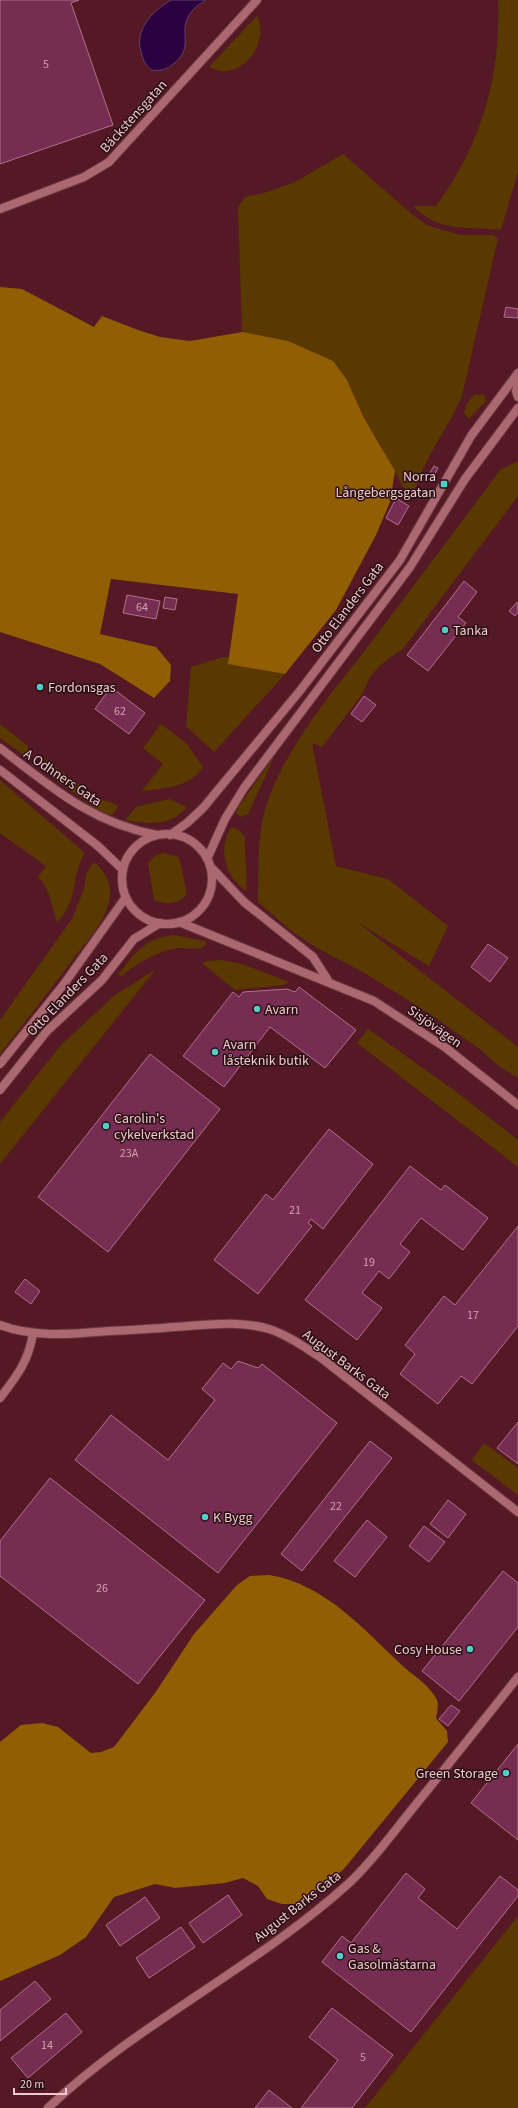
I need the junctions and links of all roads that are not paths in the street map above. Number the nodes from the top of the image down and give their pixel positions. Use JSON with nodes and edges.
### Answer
{"nodes":[{"id":1,"x":257,"y":0,"type":"edge"},
{"id":2,"x":0,"y":209,"type":"edge"},
{"id":3,"x":518,"y":373,"type":"edge"},
{"id":4,"x":518,"y":382,"type":"edge"},
{"id":5,"x":518,"y":397,"type":"edge"},
{"id":6,"x":518,"y":408,"type":"edge"},
{"id":7,"x":0,"y":748,"type":"edge"},
{"id":8,"x":0,"y":770,"type":"edge"},
{"id":9,"x":160,"y":835,"type":"junction"},
{"id":10,"x":170,"y":835,"type":"junction"},
{"id":11,"x":208,"y":862,"type":"junction"},
{"id":12,"x":123,"y":870,"type":"junction"},
{"id":13,"x":126,"y":897,"type":"junction"},
{"id":14,"x":179,"y":922,"type":"junction"},
{"id":15,"x":160,"y":923,"type":"junction"},
{"id":16,"x":329,"y":982,"type":"junction"},
{"id":17,"x":0,"y":1064,"type":"edge"},
{"id":18,"x":0,"y":1090,"type":"edge"},
{"id":19,"x":518,"y":1105,"type":"edge"},
{"id":20,"x":0,"y":1325,"type":"edge"},
{"id":21,"x":33,"y":1333,"type":"junction"},
{"id":22,"x":0,"y":1398,"type":"edge"},
{"id":23,"x":518,"y":1512,"type":"edge"},
{"id":24,"x":518,"y":1677,"type":"edge"},
{"id":25,"x":48,"y":2108,"type":"edge"}],
"edges":[{"from":1,"to":2,"type":"street","name":"Bäckstensgatan"},
{"from":3,"to":10,"type":"street","name":"Otto Elanders Gata"},
{"from":4,"to":5,"type":"street"},
{"from":6,"to":11,"type":"street","name":"Otto Elanders Gata"},
{"from":7,"to":9,"type":"street","name":"A Odhners Gata"},
{"from":8,"to":12,"type":"street"},
{"from":9,"to":10,"type":"street","name":"Otto Elanders Gata"},
{"from":9,"to":12,"type":"street","name":"Otto Elanders Gata"},
{"from":10,"to":11,"type":"street","name":"Otto Elanders Gata"},
{"from":11,"to":14,"type":"street","name":"Otto Elanders Gata"},
{"from":11,"to":16,"type":"street"},
{"from":12,"to":13,"type":"street","name":"Otto Elanders Gata"},
{"from":13,"to":15,"type":"street","name":"Otto Elanders Gata"},
{"from":13,"to":17,"type":"street","name":"Otto Elanders Gata"},
{"from":14,"to":15,"type":"street","name":"Otto Elanders Gata"},
{"from":14,"to":16,"type":"street","name":"Sisjövägen"},
{"from":15,"to":18,"type":"street","name":"Otto Elanders Gata"},
{"from":16,"to":19,"type":"street","name":"Sisjövägen"},
{"from":20,"to":21,"type":"street","name":"August Barks Gata"},
{"from":21,"to":22,"type":"street"},
{"from":21,"to":23,"type":"street","name":"August Barks Gata"},
{"from":24,"to":25,"type":"street","name":"August Barks Gata"}]}
